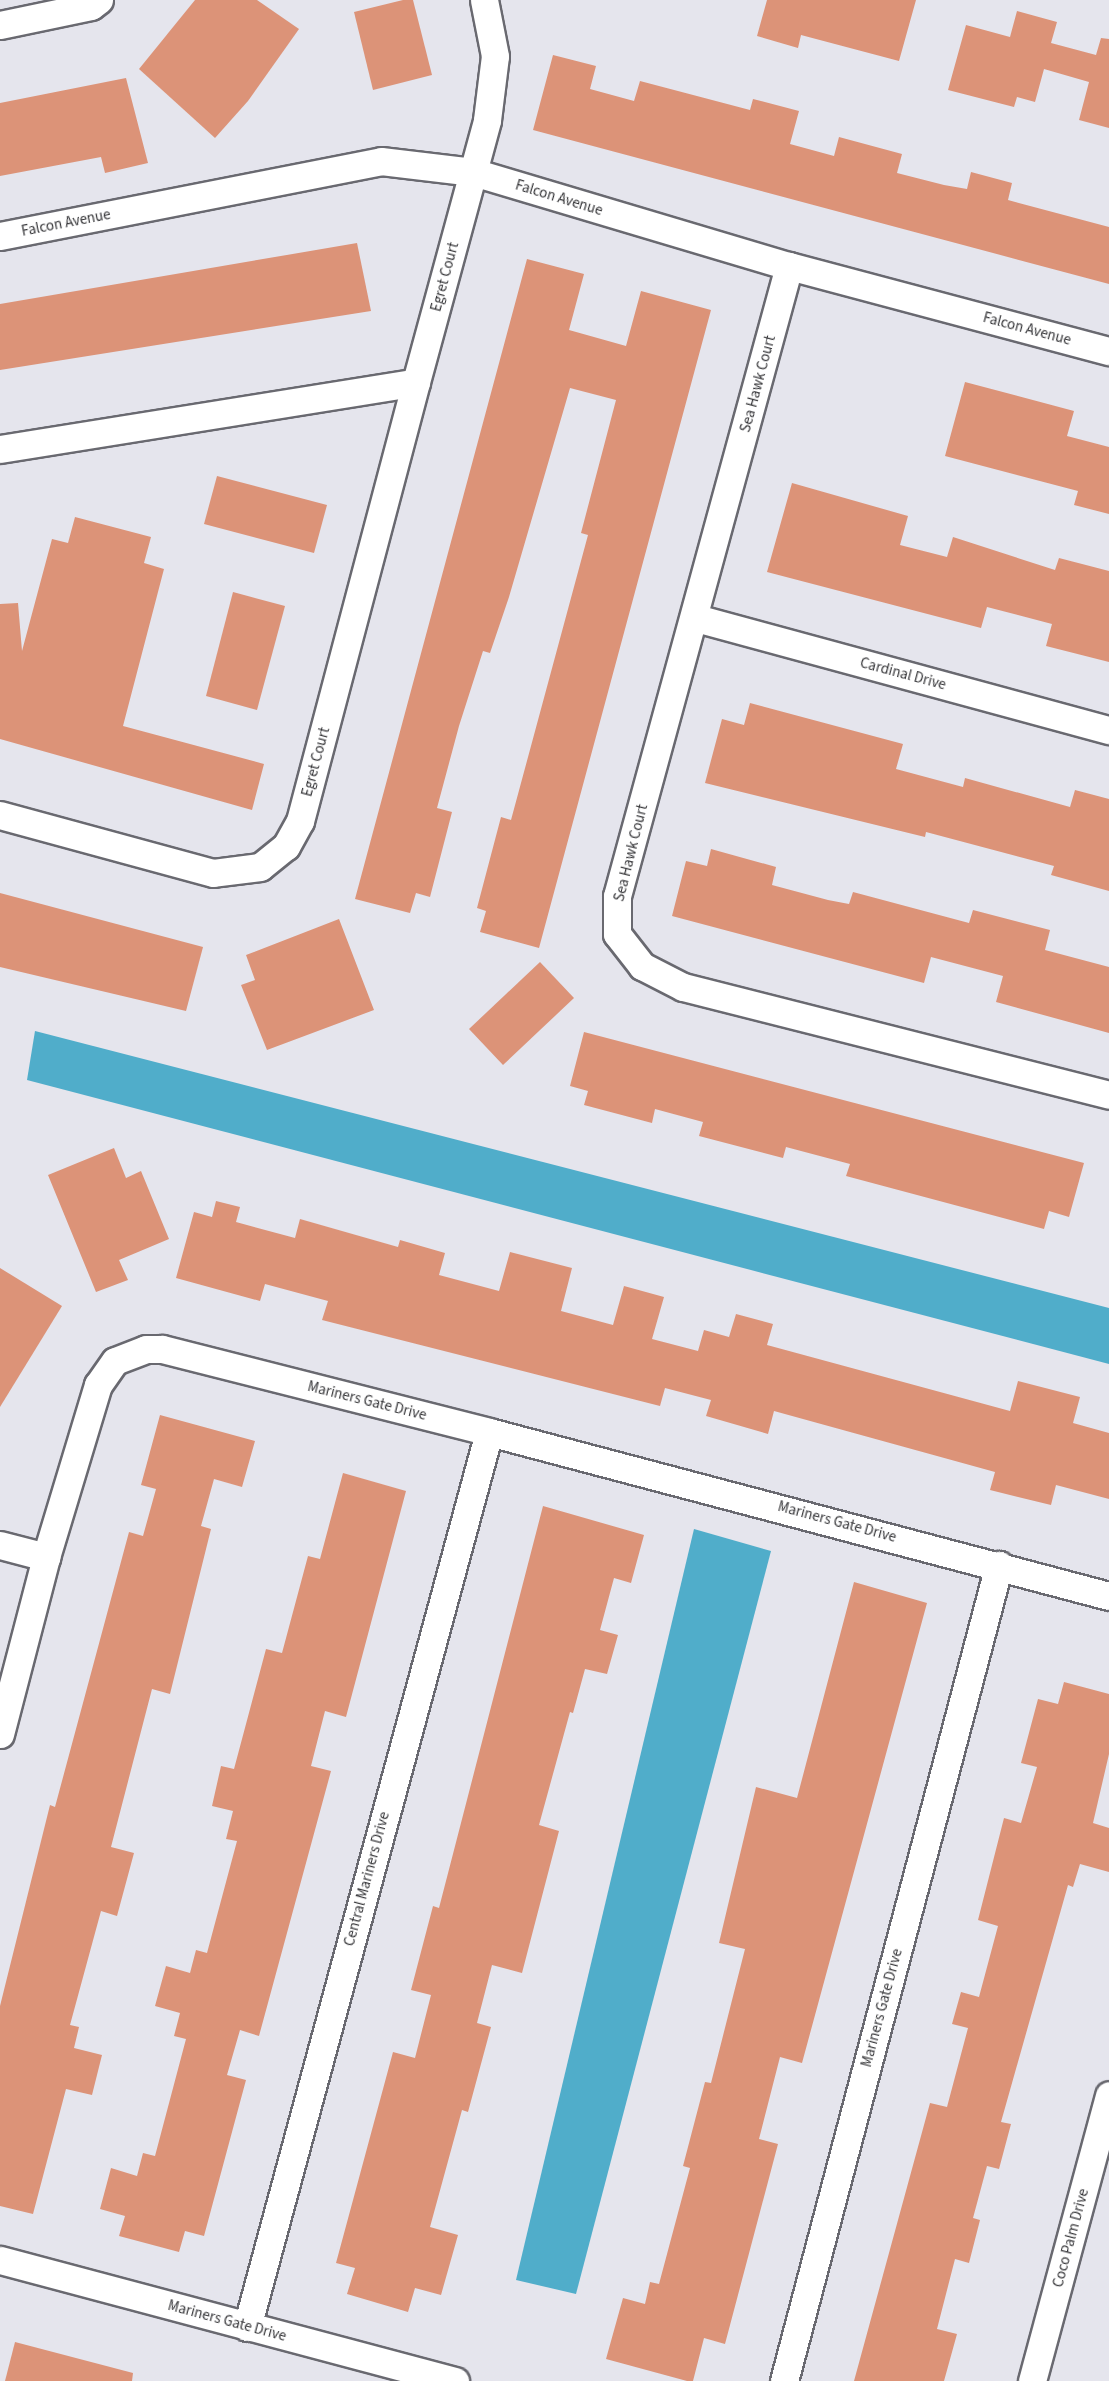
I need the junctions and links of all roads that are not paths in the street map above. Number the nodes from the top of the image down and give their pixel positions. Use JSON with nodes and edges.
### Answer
{"nodes":[{"id":1,"x":99,"y":0,"type":"edge"},
{"id":2,"x":484,"y":0,"type":"edge"},
{"id":3,"x":0,"y":25,"type":"edge"},
{"id":4,"x":473,"y":172,"type":"junction"},
{"id":5,"x":0,"y":236,"type":"edge"},
{"id":6,"x":789,"y":266,"type":"junction"},
{"id":7,"x":1109,"y":351,"type":"edge"},
{"id":8,"x":416,"y":382,"type":"junction"},
{"id":9,"x":0,"y":449,"type":"edge"},
{"id":10,"x":696,"y":618,"type":"junction"},
{"id":11,"x":1109,"y":730,"type":"edge"},
{"id":12,"x":0,"y":815,"type":"edge"},
{"id":13,"x":1109,"y":1095,"type":"edge"},
{"id":14,"x":489,"y":1432,"type":"junction"},
{"id":15,"x":0,"y":1545,"type":"edge"},
{"id":16,"x":46,"y":1557,"type":"junction"},
{"id":17,"x":999,"y":1565,"type":"junction"},
{"id":18,"x":1109,"y":1596,"type":"edge"},
{"id":19,"x":0,"y":1734,"type":"edge"},
{"id":20,"x":1109,"y":2095,"type":"edge"},
{"id":21,"x":0,"y":2260,"type":"edge"},
{"id":22,"x":247,"y":2327,"type":"junction"},
{"id":23,"x":455,"y":2381,"type":"edge"},
{"id":24,"x":784,"y":2381,"type":"edge"},
{"id":25,"x":1032,"y":2381,"type":"edge"}],
"edges":[{"from":1,"to":3,"type":"street"},
{"from":2,"to":4,"type":"street","name":"Egret Court"},
{"from":4,"to":5,"type":"street","name":"Falcon Avenue"},
{"from":4,"to":6,"type":"street","name":"Falcon Avenue"},
{"from":4,"to":8,"type":"street","name":"Egret Court"},
{"from":6,"to":7,"type":"street","name":"Falcon Avenue"},
{"from":6,"to":10,"type":"street","name":"Sea Hawk Court"},
{"from":8,"to":9,"type":"street"},
{"from":8,"to":12,"type":"street","name":"Egret Court"},
{"from":10,"to":11,"type":"street","name":"Cardinal Drive"},
{"from":10,"to":13,"type":"street","name":"Sea Hawk Court"},
{"from":14,"to":16,"type":"street","name":"Mariners Gate Drive"},
{"from":14,"to":17,"type":"street","name":"Mariners Gate Drive"},
{"from":14,"to":22,"type":"street","name":"Central Mariners Drive"},
{"from":15,"to":16,"type":"street"},
{"from":16,"to":19,"type":"street","name":"Mariners Gate Drive"},
{"from":17,"to":18,"type":"street","name":"Mariners Gate Drive"},
{"from":17,"to":24,"type":"street","name":"Mariners Gate Drive"},
{"from":20,"to":25,"type":"street","name":"Coco Palm Drive"},
{"from":21,"to":22,"type":"street","name":"Mariners Gate Drive"},
{"from":22,"to":23,"type":"street","name":"Mariners Gate Drive"}]}
